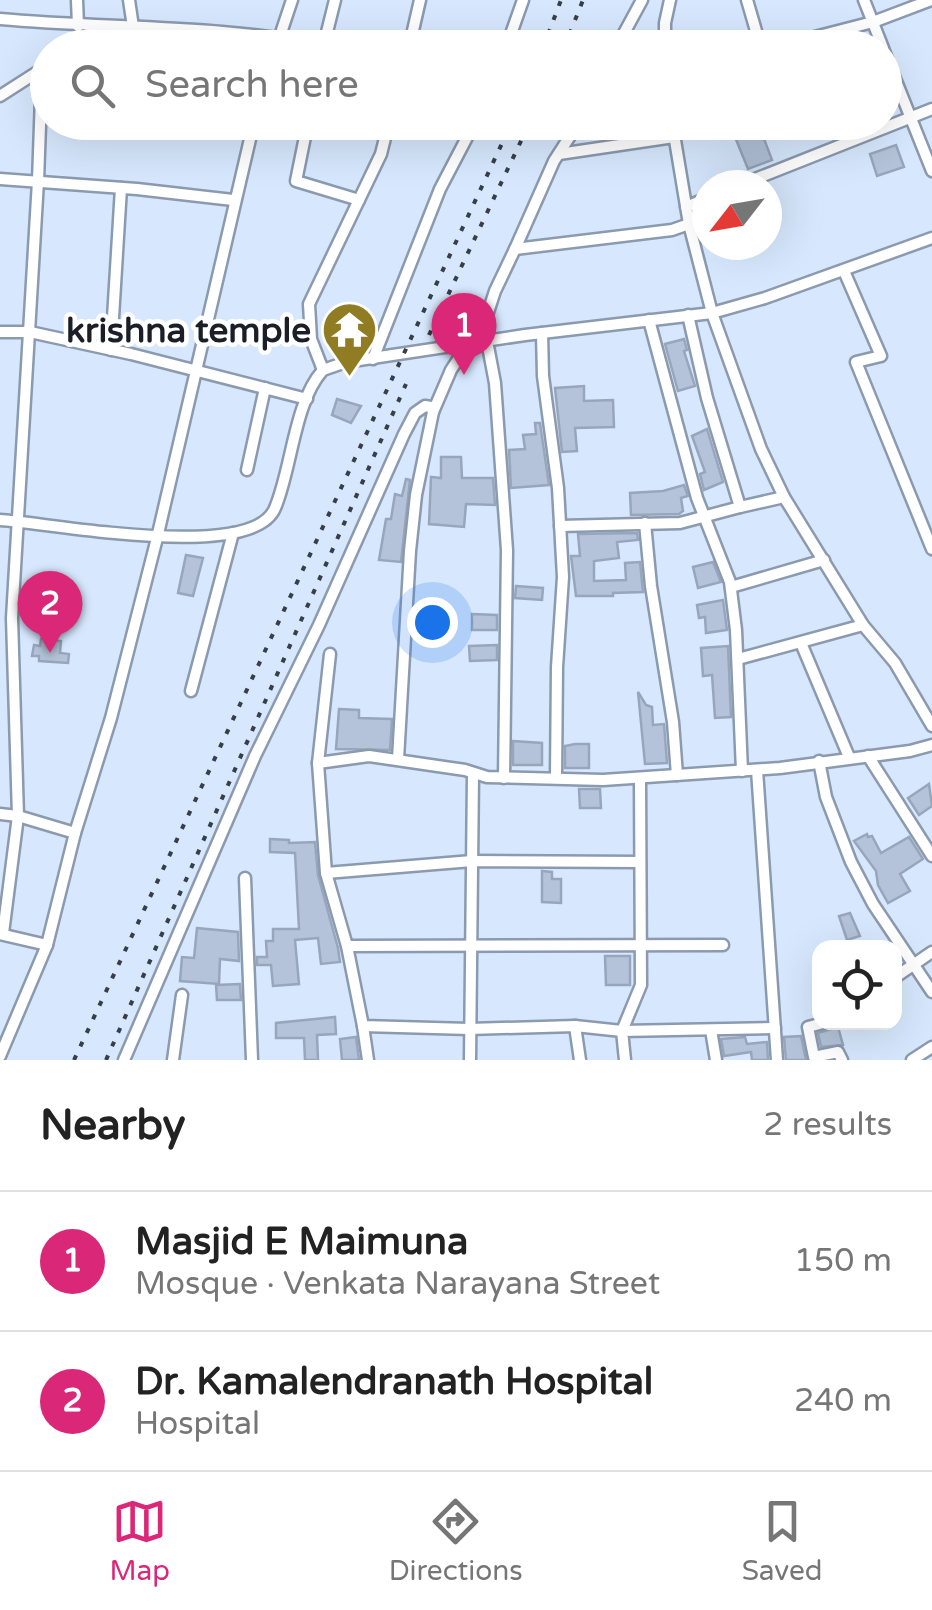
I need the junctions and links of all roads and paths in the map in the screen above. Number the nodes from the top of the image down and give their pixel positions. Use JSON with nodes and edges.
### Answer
{"nodes":[{"id":1,"x":78,"y":0,"type":"edge"},
{"id":2,"x":129,"y":0,"type":"edge"},
{"id":3,"x":292,"y":0,"type":"edge"},
{"id":4,"x":335,"y":0,"type":"edge"},
{"id":5,"x":420,"y":0,"type":"edge"},
{"id":6,"x":523,"y":0,"type":"edge"},
{"id":7,"x":642,"y":0,"type":"edge"},
{"id":8,"x":670,"y":0,"type":"edge"},
{"id":9,"x":747,"y":0,"type":"edge"},
{"id":10,"x":864,"y":0,"type":"edge"},
{"id":11,"x":931,"y":0,"type":"edge"},
{"id":12,"x":0,"y":19,"type":"edge"},
{"id":13,"x":873,"y":22,"type":"junction"},
{"id":14,"x":78,"y":26,"type":"junction"},
{"id":15,"x":96,"y":27,"type":"junction"},
{"id":16,"x":133,"y":27,"type":"junction"},
{"id":17,"x":92,"y":30,"type":"edge"},
{"id":18,"x":162,"y":30,"type":"edge"},
{"id":19,"x":282,"y":30,"type":"edge"},
{"id":20,"x":329,"y":30,"type":"edge"},
{"id":21,"x":412,"y":30,"type":"edge"},
{"id":22,"x":512,"y":30,"type":"edge"},
{"id":23,"x":626,"y":30,"type":"edge"},
{"id":24,"x":665,"y":30,"type":"edge"},
{"id":25,"x":756,"y":30,"type":"edge"},
{"id":26,"x":842,"y":30,"type":"edge"},
{"id":27,"x":876,"y":30,"type":"edge"},
{"id":28,"x":30,"y":76,"type":"edge"},
{"id":29,"x":0,"y":96,"type":"edge"},
{"id":30,"x":902,"y":96,"type":"edge"},
{"id":31,"x":932,"y":109,"type":"edge"},
{"id":32,"x":910,"y":117,"type":"junction"},
{"id":33,"x":902,"y":120,"type":"edge"},
{"id":34,"x":40,"y":140,"type":"edge"},
{"id":35,"x":249,"y":140,"type":"edge"},
{"id":36,"x":304,"y":140,"type":"edge"},
{"id":37,"x":384,"y":140,"type":"edge"},
{"id":38,"x":466,"y":140,"type":"edge"},
{"id":39,"x":567,"y":140,"type":"edge"},
{"id":40,"x":654,"y":140,"type":"edge"},
{"id":41,"x":675,"y":140,"type":"edge"},
{"id":42,"x":852,"y":140,"type":"edge"},
{"id":43,"x":558,"y":154,"type":"junction"},
{"id":44,"x":778,"y":170,"type":"edge"},
{"id":45,"x":932,"y":171,"type":"edge"},
{"id":46,"x":0,"y":179,"type":"edge"},
{"id":47,"x":38,"y":181,"type":"junction"},
{"id":48,"x":121,"y":188,"type":"junction"},
{"id":49,"x":233,"y":200,"type":"junction"},
{"id":50,"x":359,"y":200,"type":"junction"},
{"id":51,"x":692,"y":204,"type":"edge"},
{"id":52,"x":686,"y":207,"type":"junction"},
{"id":53,"x":689,"y":224,"type":"junction"},
{"id":54,"x":932,"y":238,"type":"edge"},
{"id":55,"x":515,"y":249,"type":"junction"},
{"id":56,"x":844,"y":270,"type":"junction"},
{"id":57,"x":712,"y":313,"type":"junction"},
{"id":58,"x":688,"y":315,"type":"junction"},
{"id":59,"x":649,"y":320,"type":"junction"},
{"id":60,"x":0,"y":332,"type":"edge"},
{"id":61,"x":30,"y":332,"type":"junction"},
{"id":62,"x":542,"y":333,"type":"junction"},
{"id":63,"x":478,"y":343,"type":"junction"},
{"id":64,"x":111,"y":350,"type":"junction"},
{"id":65,"x":372,"y":359,"type":"junction"},
{"id":66,"x":197,"y":370,"type":"junction"},
{"id":67,"x":323,"y":370,"type":"junction"},
{"id":68,"x":265,"y":388,"type":"junction"},
{"id":69,"x":308,"y":399,"type":"junction"},
{"id":70,"x":433,"y":412,"type":"junction"},
{"id":71,"x":247,"y":470,"type":"dead end"},
{"id":72,"x":784,"y":498,"type":"junction"},
{"id":73,"x":740,"y":507,"type":"junction"},
{"id":74,"x":704,"y":516,"type":"junction"},
{"id":75,"x":0,"y":520,"type":"edge"},
{"id":76,"x":20,"y":522,"type":"junction"},
{"id":77,"x":645,"y":523,"type":"junction"},
{"id":78,"x":560,"y":526,"type":"junction"},
{"id":79,"x":233,"y":533,"type":"junction"},
{"id":80,"x":157,"y":538,"type":"junction"},
{"id":81,"x":932,"y":550,"type":"edge"},
{"id":82,"x":824,"y":560,"type":"junction"},
{"id":83,"x":731,"y":588,"type":"junction"},
{"id":84,"x":863,"y":626,"type":"junction"},
{"id":85,"x":801,"y":643,"type":"junction"},
{"id":86,"x":330,"y":654,"type":"dead end"},
{"id":87,"x":738,"y":659,"type":"junction"},
{"id":88,"x":192,"y":692,"type":"dead end"},
{"id":89,"x":932,"y":726,"type":"edge"},
{"id":90,"x":932,"y":745,"type":"edge"},
{"id":91,"x":868,"y":756,"type":"junction"},
{"id":92,"x":849,"y":757,"type":"junction"},
{"id":93,"x":398,"y":759,"type":"junction"},
{"id":94,"x":819,"y":761,"type":"junction"},
{"id":95,"x":318,"y":763,"type":"junction"},
{"id":96,"x":742,"y":770,"type":"junction"},
{"id":97,"x":757,"y":770,"type":"junction"},
{"id":98,"x":473,"y":774,"type":"junction"},
{"id":99,"x":677,"y":775,"type":"junction"},
{"id":100,"x":504,"y":778,"type":"junction"},
{"id":101,"x":556,"y":778,"type":"junction"},
{"id":102,"x":640,"y":778,"type":"junction"},
{"id":103,"x":0,"y":814,"type":"edge"},
{"id":104,"x":18,"y":816,"type":"junction"},
{"id":105,"x":75,"y":832,"type":"junction"},
{"id":106,"x":932,"y":856,"type":"edge"},
{"id":107,"x":472,"y":860,"type":"junction"},
{"id":108,"x":640,"y":862,"type":"junction"},
{"id":109,"x":326,"y":873,"type":"junction"},
{"id":110,"x":245,"y":878,"type":"dead end"},
{"id":111,"x":1,"y":934,"type":"edge"},
{"id":112,"x":47,"y":945,"type":"junction"},
{"id":113,"x":470,"y":945,"type":"junction"},
{"id":114,"x":640,"y":945,"type":"junction"},
{"id":115,"x":723,"y":945,"type":"dead end"},
{"id":116,"x":347,"y":946,"type":"junction"},
{"id":117,"x":932,"y":952,"type":"edge"},
{"id":118,"x":914,"y":965,"type":"junction"},
{"id":119,"x":902,"y":973,"type":"edge"},
{"id":120,"x":932,"y":992,"type":"edge"},
{"id":121,"x":182,"y":995,"type":"dead end"},
{"id":122,"x":0,"y":1020,"type":"edge"},
{"id":123,"x":14,"y":1022,"type":"junction"},
{"id":124,"x":363,"y":1026,"type":"junction"},
{"id":125,"x":575,"y":1026,"type":"junction"},
{"id":126,"x":812,"y":1026,"type":"edge"},
{"id":127,"x":775,"y":1028,"type":"junction"},
{"id":128,"x":469,"y":1029,"type":"junction"},
{"id":129,"x":622,"y":1030,"type":"junction"},
{"id":130,"x":711,"y":1030,"type":"junction"},
{"id":131,"x":932,"y":1047,"type":"edge"},
{"id":132,"x":0,"y":1056,"type":"edge"},
{"id":133,"x":124,"y":1060,"type":"edge"},
{"id":134,"x":173,"y":1060,"type":"edge"},
{"id":135,"x":252,"y":1060,"type":"edge"},
{"id":136,"x":368,"y":1060,"type":"edge"},
{"id":137,"x":470,"y":1060,"type":"edge"},
{"id":138,"x":580,"y":1060,"type":"edge"},
{"id":139,"x":625,"y":1060,"type":"edge"},
{"id":140,"x":716,"y":1060,"type":"edge"},
{"id":141,"x":777,"y":1060,"type":"edge"},
{"id":142,"x":842,"y":1060,"type":"edge"},
{"id":143,"x":912,"y":1060,"type":"edge"}],
"edges":[{"from":1,"to":14,"type":"street"},
{"from":2,"to":16,"type":"street"},
{"from":3,"to":19,"type":"street"},
{"from":4,"to":20,"type":"street"},
{"from":5,"to":21,"type":"street"},
{"from":6,"to":22,"type":"street"},
{"from":7,"to":23,"type":"street"},
{"from":8,"to":24,"type":"street"},
{"from":9,"to":25,"type":"street"},
{"from":10,"to":13,"type":"street"},
{"from":11,"to":13,"type":"street"},
{"from":12,"to":14,"type":"street"},
{"from":13,"to":26,"type":"street"},
{"from":13,"to":27,"type":"street"},
{"from":14,"to":15,"type":"street"},
{"from":15,"to":16,"type":"street"},
{"from":15,"to":17,"type":"street"},
{"from":16,"to":18,"type":"street"},
{"from":28,"to":29,"type":"street"},
{"from":30,"to":32,"type":"street"},
{"from":31,"to":32,"type":"street"},
{"from":32,"to":33,"type":"street"},
{"from":32,"to":45,"type":"street"},
{"from":34,"to":47,"type":"street"},
{"from":35,"to":49,"type":"street"},
{"from":36,"to":50,"type":"street"},
{"from":37,"to":50,"type":"street"},
{"from":38,"to":65,"type":"street"},
{"from":39,"to":43,"type":"street"},
{"from":40,"to":43,"type":"street"},
{"from":41,"to":52,"type":"street"},
{"from":42,"to":44,"type":"street"},
{"from":43,"to":55,"type":"street"},
{"from":46,"to":47,"type":"street"},
{"from":47,"to":48,"type":"street"},
{"from":47,"to":61,"type":"street"},
{"from":48,"to":49,"type":"street"},
{"from":48,"to":64,"type":"street"},
{"from":49,"to":66,"type":"street"},
{"from":50,"to":67,"type":"street"},
{"from":51,"to":52,"type":"street"},
{"from":52,"to":53,"type":"street"},
{"from":53,"to":55,"type":"street"},
{"from":53,"to":57,"type":"street"},
{"from":54,"to":56,"type":"street"},
{"from":55,"to":63,"type":"street"},
{"from":56,"to":57,"type":"street"},
{"from":56,"to":81,"type":"street"},
{"from":57,"to":58,"type":"street"},
{"from":57,"to":72,"type":"street"},
{"from":58,"to":59,"type":"street"},
{"from":58,"to":73,"type":"street"},
{"from":59,"to":62,"type":"street"},
{"from":59,"to":74,"type":"street"},
{"from":60,"to":61,"type":"street"},
{"from":61,"to":64,"type":"street"},
{"from":61,"to":76,"type":"street"},
{"from":62,"to":63,"type":"street"},
{"from":62,"to":78,"type":"street"},
{"from":63,"to":65,"type":"street"},
{"from":63,"to":70,"type":"street"},
{"from":63,"to":100,"type":"street"},
{"from":64,"to":66,"type":"street"},
{"from":65,"to":67,"type":"street"},
{"from":66,"to":68,"type":"street"},
{"from":66,"to":80,"type":"street"},
{"from":67,"to":69,"type":"street"},
{"from":68,"to":69,"type":"street"},
{"from":68,"to":71,"type":"street"},
{"from":69,"to":79,"type":"street"},
{"from":70,"to":93,"type":"street"},
{"from":70,"to":133,"type":"street"},
{"from":72,"to":73,"type":"street"},
{"from":72,"to":82,"type":"street"},
{"from":73,"to":74,"type":"street"},
{"from":74,"to":77,"type":"street"},
{"from":74,"to":83,"type":"street"},
{"from":75,"to":76,"type":"street"},
{"from":76,"to":80,"type":"street"},
{"from":76,"to":104,"type":"street"},
{"from":77,"to":78,"type":"street"},
{"from":77,"to":99,"type":"street"},
{"from":78,"to":101,"type":"street"},
{"from":79,"to":80,"type":"street"},
{"from":79,"to":88,"type":"street"},
{"from":80,"to":105,"type":"street"},
{"from":82,"to":83,"type":"street"},
{"from":82,"to":84,"type":"street"},
{"from":83,"to":87,"type":"street"},
{"from":84,"to":85,"type":"street"},
{"from":84,"to":89,"type":"street"},
{"from":85,"to":87,"type":"street"},
{"from":85,"to":92,"type":"street"},
{"from":86,"to":95,"type":"street"},
{"from":87,"to":96,"type":"street"},
{"from":90,"to":91,"type":"street"},
{"from":91,"to":92,"type":"street"},
{"from":91,"to":106,"type":"street"},
{"from":92,"to":94,"type":"street"},
{"from":93,"to":95,"type":"street"},
{"from":93,"to":98,"type":"street"},
{"from":94,"to":97,"type":"street"},
{"from":94,"to":118,"type":"street"},
{"from":95,"to":109,"type":"street"},
{"from":96,"to":97,"type":"street"},
{"from":96,"to":99,"type":"street"},
{"from":97,"to":127,"type":"street"},
{"from":98,"to":100,"type":"street"},
{"from":98,"to":107,"type":"street"},
{"from":99,"to":102,"type":"street"},
{"from":100,"to":101,"type":"street"},
{"from":101,"to":102,"type":"street"},
{"from":102,"to":108,"type":"street"},
{"from":103,"to":104,"type":"street"},
{"from":104,"to":105,"type":"street"},
{"from":104,"to":111,"type":"street"},
{"from":105,"to":112,"type":"street"},
{"from":107,"to":108,"type":"street"},
{"from":107,"to":109,"type":"street"},
{"from":107,"to":113,"type":"street"},
{"from":108,"to":114,"type":"street"},
{"from":109,"to":116,"type":"street"},
{"from":110,"to":135,"type":"street"},
{"from":111,"to":112,"type":"street"},
{"from":112,"to":123,"type":"street"},
{"from":113,"to":114,"type":"street"},
{"from":113,"to":116,"type":"street"},
{"from":113,"to":128,"type":"street"},
{"from":114,"to":115,"type":"street"},
{"from":114,"to":129,"type":"street"},
{"from":116,"to":124,"type":"street"},
{"from":117,"to":118,"type":"street"},
{"from":118,"to":119,"type":"street"},
{"from":118,"to":120,"type":"street"},
{"from":121,"to":134,"type":"street"},
{"from":122,"to":123,"type":"street"},
{"from":123,"to":132,"type":"street"},
{"from":124,"to":128,"type":"street"},
{"from":124,"to":136,"type":"street"},
{"from":125,"to":128,"type":"street"},
{"from":125,"to":129,"type":"street"},
{"from":125,"to":138,"type":"street"},
{"from":126,"to":142,"type":"street"},
{"from":127,"to":130,"type":"street"},
{"from":127,"to":141,"type":"street"},
{"from":128,"to":137,"type":"street"},
{"from":129,"to":130,"type":"street"},
{"from":129,"to":139,"type":"street"},
{"from":130,"to":140,"type":"street"},
{"from":131,"to":143,"type":"street"}]}
